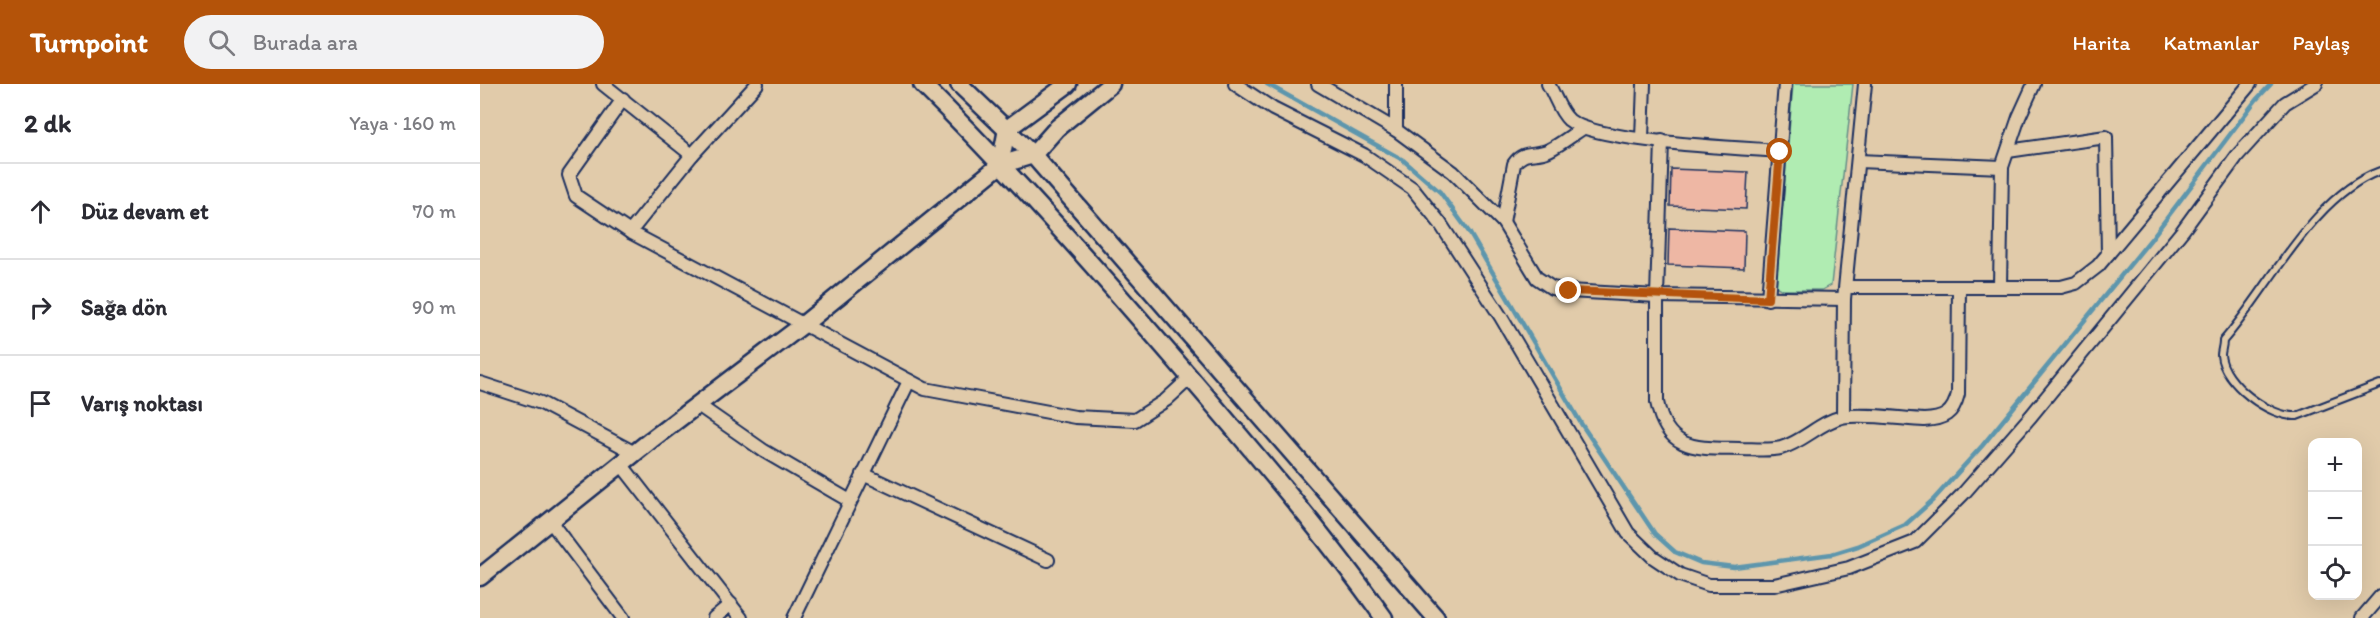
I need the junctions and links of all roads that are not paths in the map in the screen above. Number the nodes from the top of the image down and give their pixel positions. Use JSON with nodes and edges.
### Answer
{"nodes":[{"id":1,"x":603,"y":84,"type":"edge"},
{"id":2,"x":757,"y":84,"type":"edge"},
{"id":3,"x":922,"y":84,"type":"edge"},
{"id":4,"x":959,"y":84,"type":"edge"},
{"id":5,"x":1068,"y":84,"type":"edge"},
{"id":6,"x":1111,"y":84,"type":"edge"},
{"id":7,"x":1234,"y":84,"type":"edge"},
{"id":8,"x":1318,"y":84,"type":"edge"},
{"id":9,"x":1396,"y":84,"type":"edge"},
{"id":10,"x":1548,"y":84,"type":"edge"},
{"id":11,"x":1644,"y":84,"type":"edge"},
{"id":12,"x":1785,"y":84,"type":"edge"},
{"id":13,"x":1865,"y":84,"type":"edge"},
{"id":14,"x":2034,"y":84,"type":"edge"},
{"id":15,"x":2250,"y":84,"type":"edge"},
{"id":16,"x":2316,"y":84,"type":"edge"},
{"id":17,"x":623,"y":99,"type":"junction"},
{"id":18,"x":1583,"y":128,"type":"junction"},
{"id":19,"x":1007,"y":129,"type":"junction"},
{"id":20,"x":1396,"y":130,"type":"junction"},
{"id":21,"x":1642,"y":138,"type":"junction"},
{"id":22,"x":1662,"y":141,"type":"junction"},
{"id":23,"x":2008,"y":151,"type":"junction"},
{"id":24,"x":1780,"y":152,"type":"junction"},
{"id":25,"x":692,"y":155,"type":"junction"},
{"id":26,"x":1033,"y":155,"type":"junction"},
{"id":27,"x":1858,"y":160,"type":"junction"},
{"id":28,"x":1000,"y":165,"type":"junction"},
{"id":29,"x":2002,"y":167,"type":"junction"},
{"id":30,"x":2380,"y":171,"type":"edge"},
{"id":31,"x":1503,"y":222,"type":"junction"},
{"id":32,"x":630,"y":232,"type":"junction"},
{"id":33,"x":2108,"y":254,"type":"junction"},
{"id":34,"x":2000,"y":286,"type":"junction"},
{"id":35,"x":1959,"y":287,"type":"junction"},
{"id":36,"x":1845,"y":293,"type":"junction"},
{"id":37,"x":1657,"y":296,"type":"junction"},
{"id":38,"x":1768,"y":299,"type":"junction"},
{"id":39,"x":804,"y":324,"type":"junction"},
{"id":40,"x":1190,"y":378,"type":"junction"},
{"id":41,"x":909,"y":381,"type":"junction"},
{"id":42,"x":480,"y":383,"type":"edge"},
{"id":43,"x":2380,"y":384,"type":"edge"},
{"id":44,"x":698,"y":405,"type":"junction"},
{"id":45,"x":1843,"y":416,"type":"junction"},
{"id":46,"x":635,"y":453,"type":"junction"},
{"id":47,"x":621,"y":464,"type":"junction"},
{"id":48,"x":863,"y":474,"type":"junction"},
{"id":49,"x":850,"y":501,"type":"junction"},
{"id":50,"x":550,"y":521,"type":"junction"},
{"id":51,"x":1048,"y":560,"type":"dead end"},
{"id":52,"x":480,"y":577,"type":"edge"},
{"id":53,"x":1366,"y":594,"type":"junction"},
{"id":54,"x":2380,"y":597,"type":"edge"},
{"id":55,"x":731,"y":604,"type":"junction"},
{"id":56,"x":623,"y":618,"type":"edge"},
{"id":57,"x":714,"y":618,"type":"edge"},
{"id":58,"x":741,"y":618,"type":"edge"},
{"id":59,"x":794,"y":618,"type":"edge"},
{"id":60,"x":1372,"y":618,"type":"edge"},
{"id":61,"x":1384,"y":618,"type":"edge"},
{"id":62,"x":1436,"y":618,"type":"edge"},
{"id":63,"x":2362,"y":618,"type":"edge"}],
"edges":[{"from":1,"to":17,"type":"street"},
{"from":2,"to":25,"type":"street"},
{"from":3,"to":28,"type":"main road"},
{"from":4,"to":19,"type":"main road"},
{"from":5,"to":19,"type":"main road"},
{"from":6,"to":26,"type":"main road"},
{"from":7,"to":16,"type":"street"},
{"from":8,"to":20,"type":"street"},
{"from":9,"to":20,"type":"street"},
{"from":10,"to":18,"type":"street"},
{"from":11,"to":21,"type":"street"},
{"from":12,"to":24,"type":"street"},
{"from":13,"to":27,"type":"street"},
{"from":14,"to":23,"type":"street"},
{"from":15,"to":33,"type":"street"},
{"from":17,"to":25,"type":"street"},
{"from":17,"to":32,"type":"street"},
{"from":18,"to":21,"type":"street"},
{"from":18,"to":31,"type":"street"},
{"from":19,"to":26,"type":"main road"},
{"from":19,"to":28,"type":"main road"},
{"from":20,"to":31,"type":"street"},
{"from":21,"to":22,"type":"street"},
{"from":22,"to":24,"type":"street"},
{"from":22,"to":37,"type":"street"},
{"from":23,"to":29,"type":"street"},
{"from":23,"to":33,"type":"street"},
{"from":24,"to":38,"type":"street"},
{"from":25,"to":32,"type":"street"},
{"from":26,"to":28,"type":"main road"},
{"from":26,"to":62,"type":"main road"},
{"from":27,"to":29,"type":"street"},
{"from":27,"to":36,"type":"street"},
{"from":28,"to":39,"type":"main road"},
{"from":28,"to":40,"type":"main road"},
{"from":29,"to":34,"type":"street"},
{"from":30,"to":43,"type":"lane"},
{"from":31,"to":37,"type":"street"},
{"from":32,"to":39,"type":"street"},
{"from":33,"to":34,"type":"street"},
{"from":34,"to":35,"type":"street"},
{"from":35,"to":36,"type":"street"},
{"from":35,"to":45,"type":"street"},
{"from":36,"to":38,"type":"street"},
{"from":36,"to":45,"type":"street"},
{"from":37,"to":38,"type":"street"},
{"from":37,"to":45,"type":"street"},
{"from":39,"to":41,"type":"street"},
{"from":39,"to":44,"type":"main road"},
{"from":40,"to":41,"type":"street"},
{"from":40,"to":53,"type":"main road"},
{"from":41,"to":48,"type":"street"},
{"from":42,"to":46,"type":"street"},
{"from":44,"to":46,"type":"main road"},
{"from":44,"to":49,"type":"street"},
{"from":46,"to":47,"type":"main road"},
{"from":47,"to":50,"type":"main road"},
{"from":47,"to":55,"type":"street"},
{"from":48,"to":49,"type":"street"},
{"from":48,"to":51,"type":"street"},
{"from":49,"to":59,"type":"street"},
{"from":50,"to":52,"type":"main road"},
{"from":50,"to":56,"type":"street"},
{"from":53,"to":60,"type":"main road"},
{"from":53,"to":61,"type":"main road"},
{"from":54,"to":63,"type":"street"},
{"from":55,"to":57,"type":"street"},
{"from":55,"to":58,"type":"street"}]}
